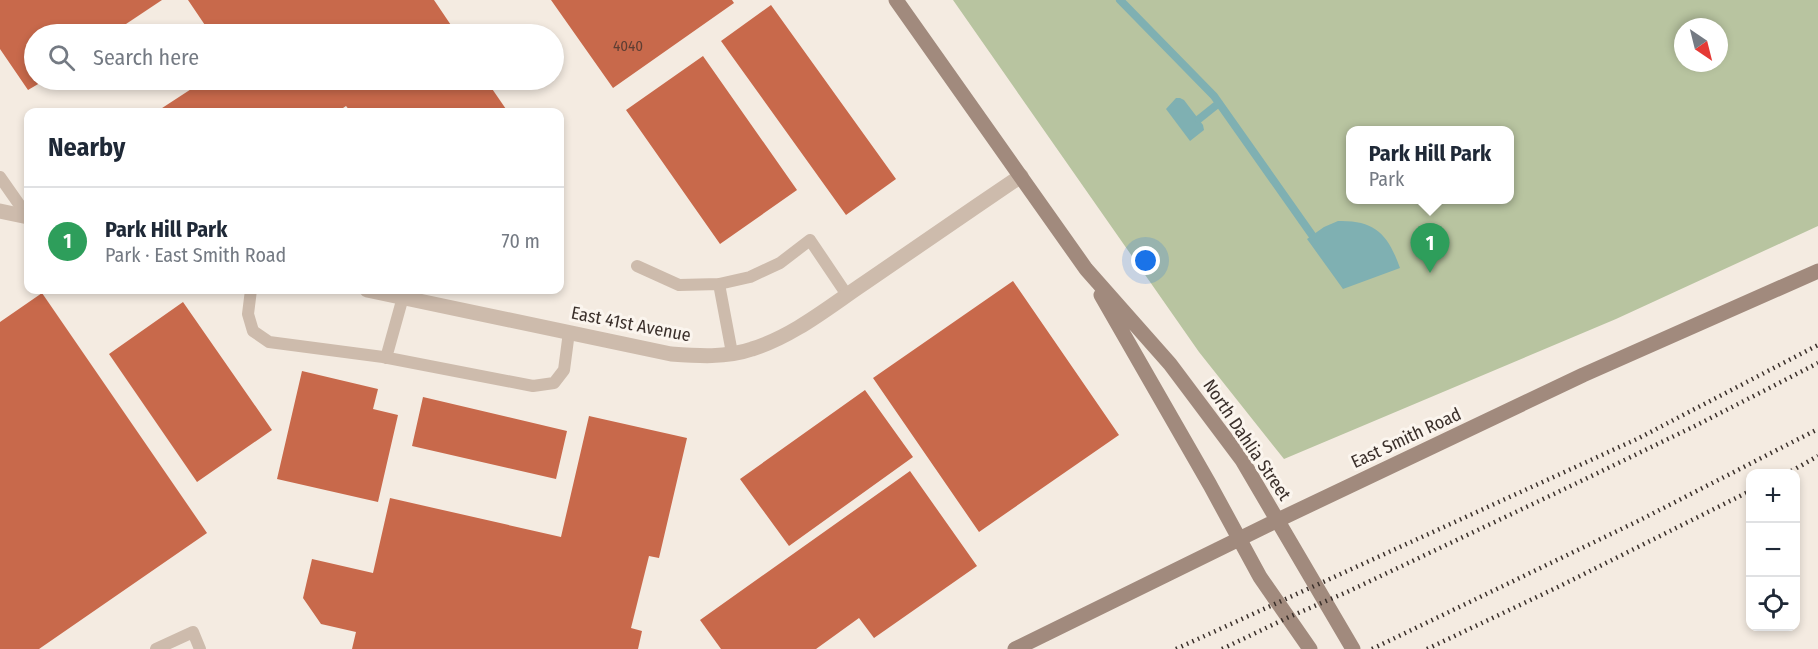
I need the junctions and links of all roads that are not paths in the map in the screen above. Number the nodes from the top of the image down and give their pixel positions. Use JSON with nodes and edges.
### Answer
{"nodes":[{"id":1,"x":896,"y":0,"type":"edge"},
{"id":2,"x":1021,"y":176,"type":"junction"},
{"id":3,"x":0,"y":177,"type":"edge"},
{"id":4,"x":0,"y":210,"type":"edge"},
{"id":5,"x":24,"y":211,"type":"edge"},
{"id":6,"x":24,"y":216,"type":"edge"},
{"id":7,"x":637,"y":266,"type":"dead end"},
{"id":8,"x":1086,"y":269,"type":"junction"},
{"id":9,"x":1818,"y":270,"type":"edge"},
{"id":10,"x":719,"y":284,"type":"junction"},
{"id":11,"x":250,"y":294,"type":"edge"},
{"id":12,"x":388,"y":294,"type":"edge"},
{"id":13,"x":847,"y":295,"type":"junction"},
{"id":14,"x":403,"y":297,"type":"junction"},
{"id":15,"x":569,"y":332,"type":"junction"},
{"id":16,"x":732,"y":353,"type":"junction"},
{"id":17,"x":386,"y":358,"type":"junction"},
{"id":18,"x":1278,"y":520,"type":"junction"},
{"id":19,"x":1239,"y":540,"type":"junction"},
{"id":20,"x":156,"y":649,"type":"edge"},
{"id":21,"x":201,"y":649,"type":"edge"},
{"id":22,"x":1015,"y":649,"type":"edge"},
{"id":23,"x":1310,"y":649,"type":"edge"},
{"id":24,"x":1353,"y":649,"type":"edge"}],
"edges":[{"from":1,"to":2,"type":"street","name":"North Dahlia Street"},
{"from":2,"to":8,"type":"street","name":"North Dahlia Street"},
{"from":2,"to":13,"type":"street","name":"East 41st Avenue"},
{"from":3,"to":5,"type":"lane"},
{"from":4,"to":6,"type":"street"},
{"from":7,"to":10,"type":"lane"},
{"from":8,"to":18,"type":"street","name":"North Dahlia Street"},
{"from":8,"to":19,"type":"street","name":"North Dahlia Street"},
{"from":9,"to":18,"type":"street","name":"East Smith Road"},
{"from":10,"to":13,"type":"lane"},
{"from":10,"to":16,"type":"lane"},
{"from":11,"to":17,"type":"lane"},
{"from":12,"to":14,"type":"street","name":"East 41st Avenue"},
{"from":13,"to":16,"type":"street","name":"East 41st Avenue"},
{"from":14,"to":15,"type":"street","name":"East 41st Avenue"},
{"from":14,"to":17,"type":"lane"},
{"from":15,"to":16,"type":"street","name":"East 41st Avenue"},
{"from":15,"to":17,"type":"lane"},
{"from":18,"to":19,"type":"street","name":"East Smith Road"},
{"from":18,"to":24,"type":"street","name":"North Dahlia Street"},
{"from":19,"to":22,"type":"street","name":"East Smith Road"},
{"from":19,"to":23,"type":"street","name":"North Dahlia Street"},
{"from":20,"to":21,"type":"lane"}]}
